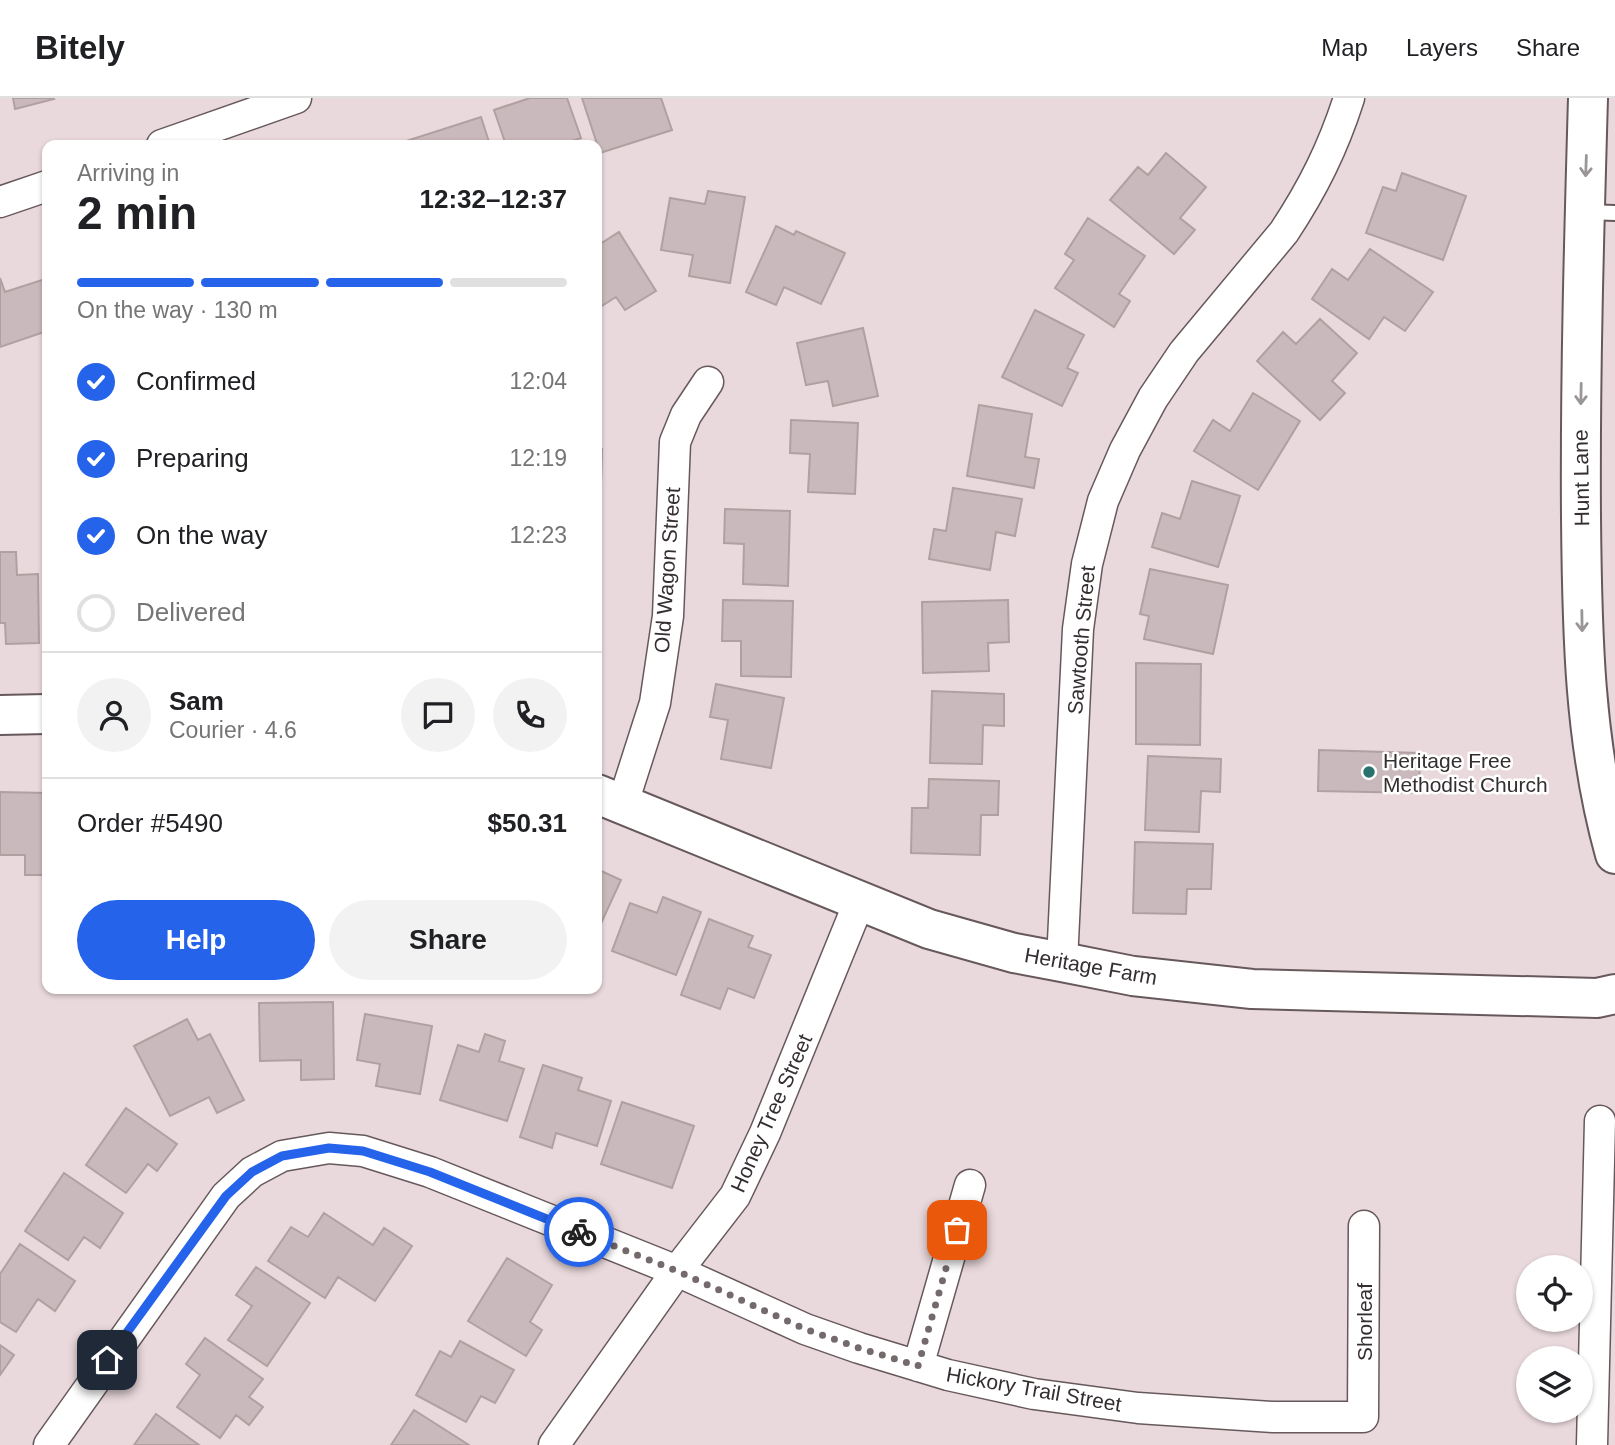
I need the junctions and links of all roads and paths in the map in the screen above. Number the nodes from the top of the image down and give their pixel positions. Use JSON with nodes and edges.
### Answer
{"nodes":[{"id":1,"x":296,"y":98,"type":"edge"},
{"id":2,"x":1349,"y":98,"type":"edge"},
{"id":3,"x":1588,"y":98,"type":"edge"},
{"id":4,"x":176,"y":140,"type":"edge"},
{"id":5,"x":42,"y":188,"type":"edge"},
{"id":6,"x":0,"y":202,"type":"edge"},
{"id":7,"x":1600,"y":213,"type":"edge"},
{"id":8,"x":708,"y":382,"type":"dead end"},
{"id":9,"x":42,"y":714,"type":"edge"},
{"id":10,"x":0,"y":715,"type":"edge"},
{"id":11,"x":610,"y":798,"type":"edge"},
{"id":12,"x":1615,"y":854,"type":"edge"},
{"id":13,"x":860,"y":900,"type":"junction"},
{"id":14,"x":1062,"y":962,"type":"junction"},
{"id":15,"x":1615,"y":995,"type":"edge"},
{"id":16,"x":1600,"y":1121,"type":"dead end"},
{"id":17,"x":970,"y":1185,"type":"dead end"},
{"id":18,"x":1364,"y":1226,"type":"dead end"},
{"id":19,"x":677,"y":1271,"type":"junction"},
{"id":20,"x":918,"y":1366,"type":"junction"},
{"id":21,"x":1363,"y":1417,"type":"joint"},
{"id":22,"x":49,"y":1445,"type":"edge"},
{"id":23,"x":554,"y":1445,"type":"edge"},
{"id":24,"x":1592,"y":1445,"type":"edge"}],
"edges":[{"from":1,"to":4,"type":"street"},
{"from":2,"to":14,"type":"street","name":"Sawtooth Street"},
{"from":3,"to":7,"type":"street","name":"Hunt Lane","one_way":true},
{"from":5,"to":6,"type":"street"},
{"from":7,"to":12,"type":"street","name":"Hunt Lane","one_way":true},
{"from":8,"to":11,"type":"street","name":"Old Wagon Street"},
{"from":9,"to":10,"type":"street"},
{"from":11,"to":13,"type":"street","name":"Heritage Farm"},
{"from":13,"to":14,"type":"street","name":"Heritage Farm"},
{"from":13,"to":19,"type":"street","name":"Honey Tree Street"},
{"from":14,"to":15,"type":"street","name":"Heritage Farm"},
{"from":16,"to":24,"type":"street"},
{"from":17,"to":20,"type":"street"},
{"from":18,"to":21,"type":"street","name":"Shorleaf"},
{"from":19,"to":20,"type":"street","name":"Hickory Trail Street"},
{"from":19,"to":22,"type":"street","name":"Hickory Trail Street"},
{"from":19,"to":23,"type":"street","name":"Honey Tree Street"},
{"from":20,"to":21,"type":"street","name":"Hickory Trail Street"}]}
